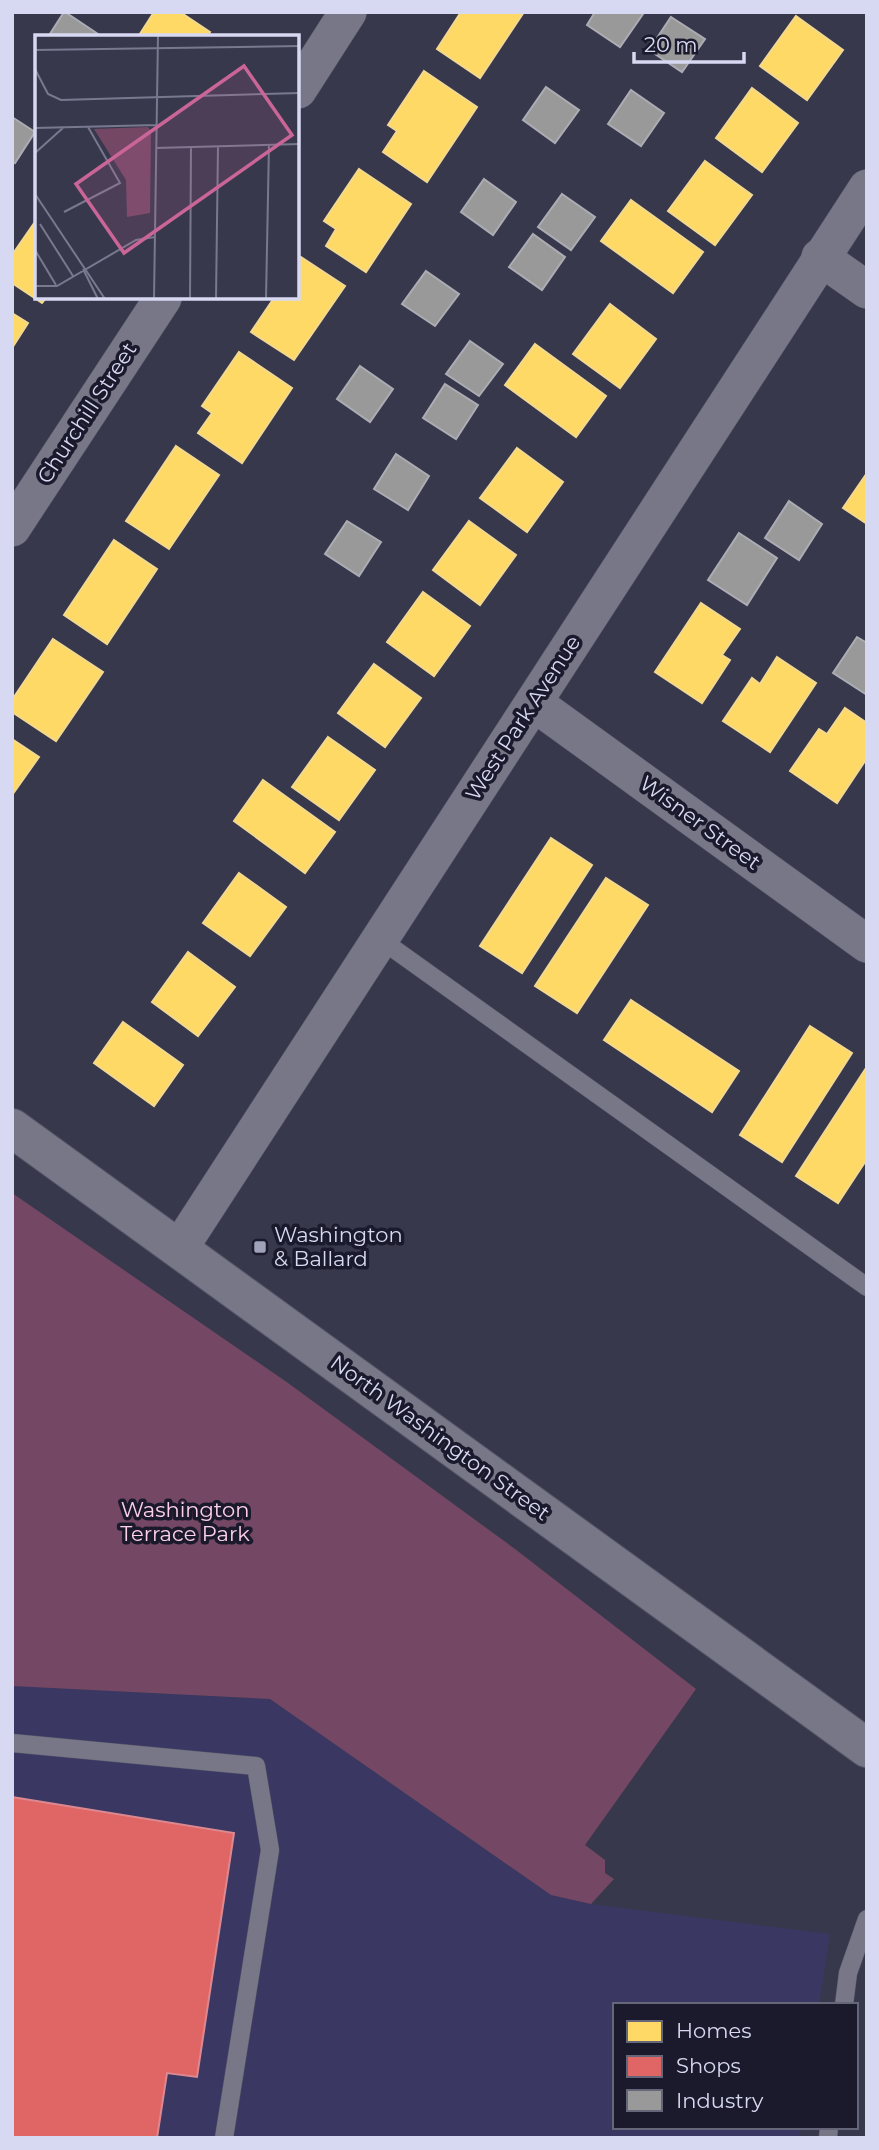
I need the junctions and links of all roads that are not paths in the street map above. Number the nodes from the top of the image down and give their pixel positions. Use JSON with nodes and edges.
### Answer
{"nodes":[{"id":1,"x":348,"y":12,"type":"edge"},
{"id":2,"x":299,"y":88,"type":"edge"},
{"id":3,"x":867,"y":188,"type":"edge"},
{"id":4,"x":820,"y":257,"type":"junction"},
{"id":5,"x":867,"y":290,"type":"edge"},
{"id":6,"x":162,"y":299,"type":"edge"},
{"id":7,"x":12,"y":528,"type":"edge"},
{"id":8,"x":534,"y":702,"type":"junction"},
{"id":9,"x":380,"y":939,"type":"junction"},
{"id":10,"x":867,"y":944,"type":"edge"},
{"id":11,"x":12,"y":1128,"type":"edge"},
{"id":12,"x":179,"y":1249,"type":"junction"},
{"id":13,"x":867,"y":1287,"type":"edge"},
{"id":14,"x":12,"y":1743,"type":"edge"},
{"id":15,"x":867,"y":1748,"type":"edge"},
{"id":16,"x":867,"y":1919,"type":"edge"},
{"id":17,"x":844,"y":2003,"type":"edge"},
{"id":18,"x":224,"y":2138,"type":"edge"}],
"edges":[{"from":1,"to":2,"type":"street"},
{"from":3,"to":4,"type":"street","name":"West Park Avenue"},
{"from":4,"to":5,"type":"street"},
{"from":4,"to":8,"type":"street","name":"West Park Avenue"},
{"from":6,"to":7,"type":"street","name":"Churchill Street"},
{"from":8,"to":9,"type":"street","name":"West Park Avenue"},
{"from":8,"to":10,"type":"street","name":"Wisner Street"},
{"from":9,"to":12,"type":"street","name":"West Park Avenue"},
{"from":9,"to":13,"type":"lane"},
{"from":11,"to":12,"type":"street","name":"North Washington Street"},
{"from":12,"to":15,"type":"street","name":"North Washington Street"},
{"from":14,"to":18,"type":"lane"},
{"from":16,"to":17,"type":"lane"}]}
